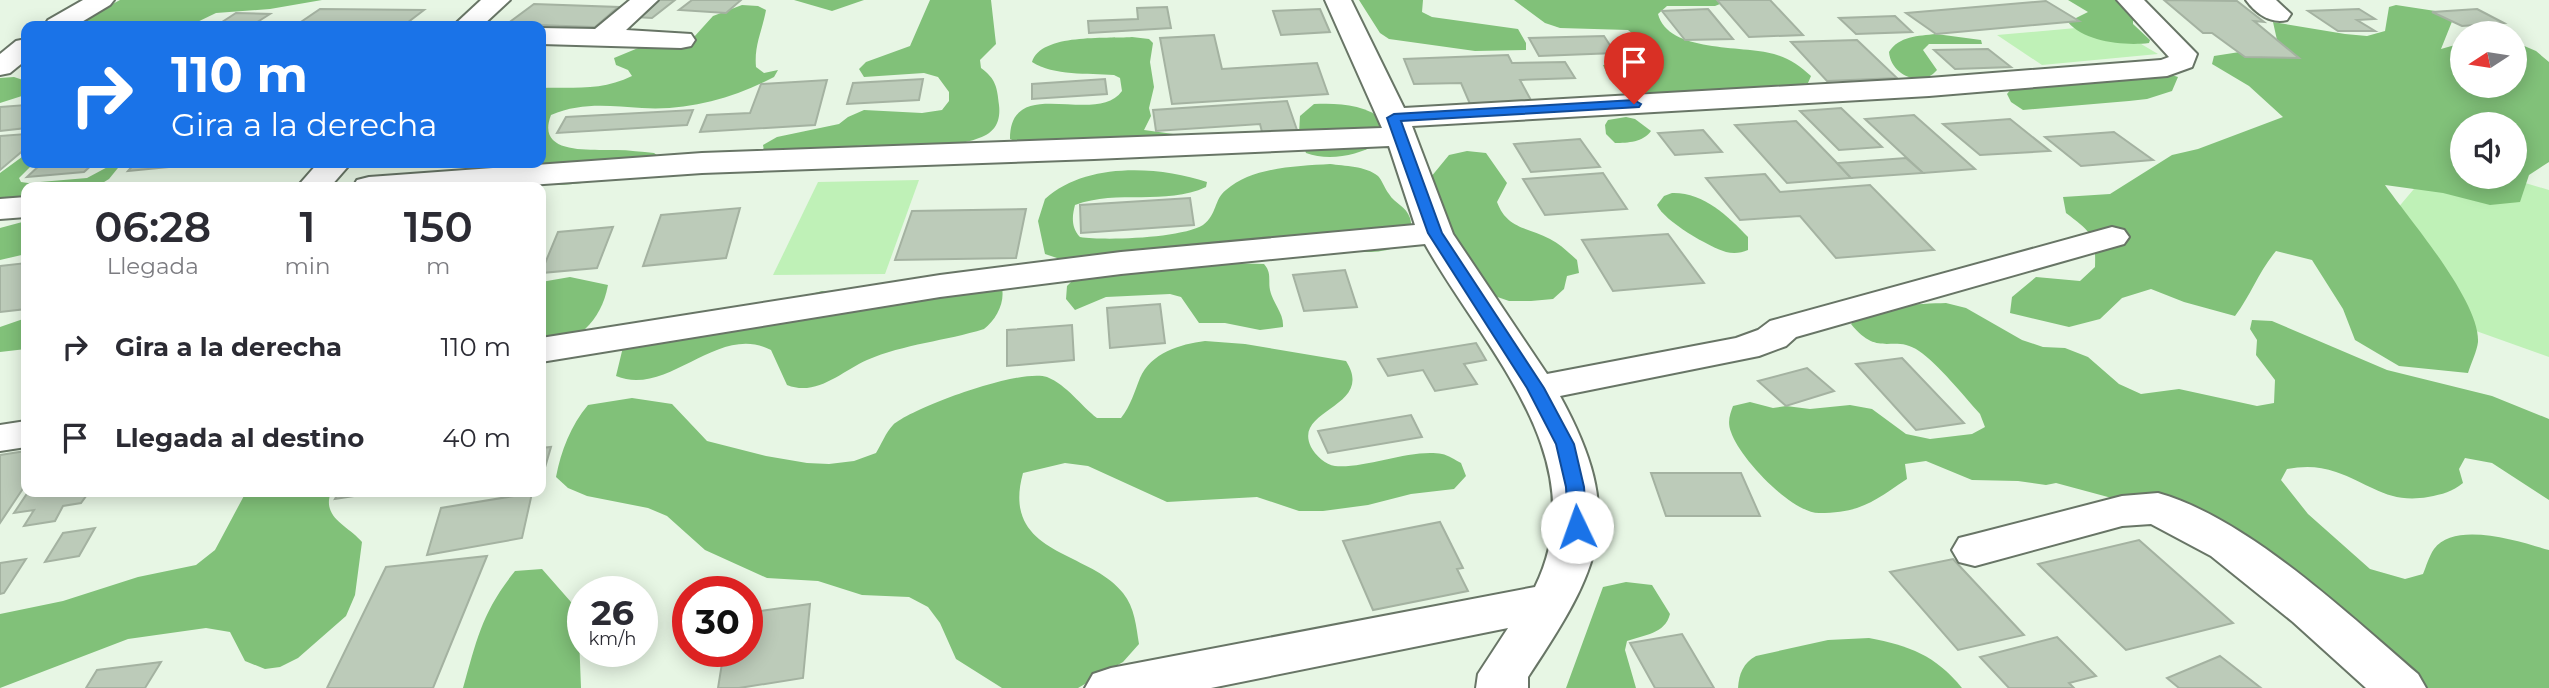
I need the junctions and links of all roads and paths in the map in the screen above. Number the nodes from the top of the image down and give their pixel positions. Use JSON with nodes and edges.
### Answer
{"nodes":[{"id":1,"x":101,"y":0,"type":"edge"},
{"id":2,"x":497,"y":0,"type":"edge"},
{"id":3,"x":645,"y":0,"type":"edge"},
{"id":4,"x":1338,"y":0,"type":"edge"},
{"id":5,"x":2130,"y":0,"type":"edge"},
{"id":6,"x":65,"y":21,"type":"edge"},
{"id":7,"x":472,"y":21,"type":"edge"},
{"id":8,"x":0,"y":35,"type":"edge"},
{"id":9,"x":21,"y":36,"type":"edge"},
{"id":10,"x":546,"y":36,"type":"edge"},
{"id":11,"x":602,"y":37,"type":"junction"},
{"id":12,"x":681,"y":40,"type":"dead end"},
{"id":13,"x":21,"y":51,"type":"edge"},
{"id":14,"x":0,"y":67,"type":"edge"},
{"id":15,"x":1397,"y":127,"type":"junction"},
{"id":16,"x":330,"y":168,"type":"edge"},
{"id":17,"x":318,"y":182,"type":"edge"},
{"id":18,"x":438,"y":182,"type":"edge"},
{"id":19,"x":21,"y":207,"type":"edge"},
{"id":20,"x":0,"y":209,"type":"edge"},
{"id":21,"x":1435,"y":233,"type":"junction"},
{"id":22,"x":2112,"y":237,"type":"dead end"},
{"id":23,"x":546,"y":349,"type":"edge"},
{"id":24,"x":1536,"y":388,"type":"junction"},
{"id":25,"x":21,"y":435,"type":"edge"},
{"id":26,"x":0,"y":438,"type":"edge"},
{"id":27,"x":1975,"y":550,"type":"dead end"},
{"id":28,"x":1549,"y":602,"type":"junction"},
{"id":29,"x":1111,"y":688,"type":"edge"},
{"id":30,"x":1502,"y":688,"type":"edge"},
{"id":31,"x":2400,"y":688,"type":"edge"}],
"edges":[{"from":1,"to":6,"type":"street"},
{"from":2,"to":7,"type":"street"},
{"from":3,"to":11,"type":"street"},
{"from":4,"to":15,"type":"street"},
{"from":5,"to":15,"type":"street"},
{"from":8,"to":9,"type":"street"},
{"from":10,"to":11,"type":"street"},
{"from":11,"to":12,"type":"street"},
{"from":13,"to":14,"type":"street"},
{"from":15,"to":18,"type":"street"},
{"from":15,"to":21,"type":"street"},
{"from":16,"to":17,"type":"street"},
{"from":19,"to":20,"type":"street"},
{"from":21,"to":23,"type":"street"},
{"from":21,"to":24,"type":"street"},
{"from":22,"to":24,"type":"street"},
{"from":24,"to":28,"type":"street"},
{"from":25,"to":26,"type":"street"},
{"from":27,"to":31,"type":"street"},
{"from":28,"to":29,"type":"street"},
{"from":28,"to":30,"type":"street"}]}
